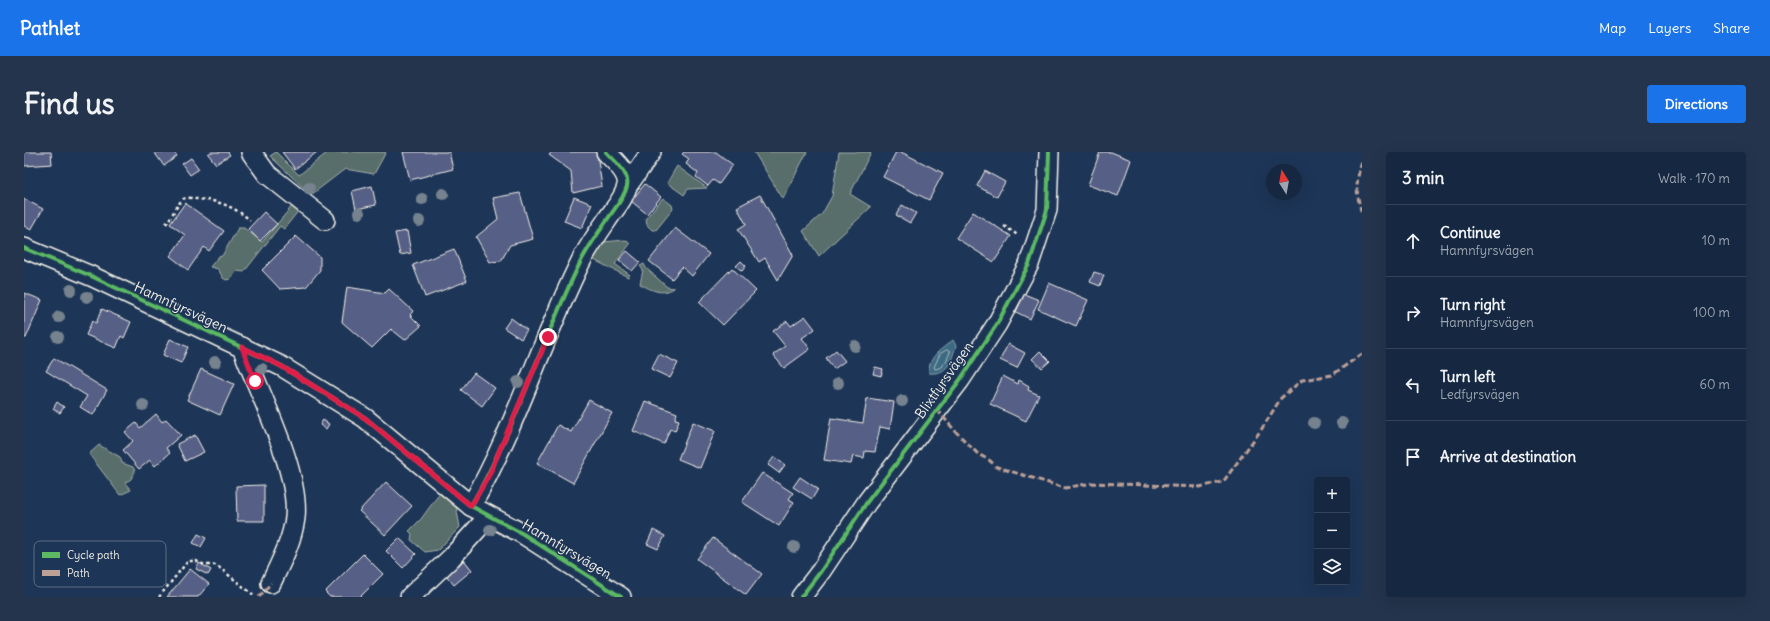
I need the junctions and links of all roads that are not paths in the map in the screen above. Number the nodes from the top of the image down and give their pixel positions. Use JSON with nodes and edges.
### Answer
{"nodes":[{"id":1,"x":251,"y":152,"type":"edge"},
{"id":2,"x":606,"y":152,"type":"edge"},
{"id":3,"x":651,"y":152,"type":"edge"},
{"id":4,"x":1049,"y":152,"type":"edge"},
{"id":5,"x":628,"y":185,"type":"junction"},
{"id":6,"x":325,"y":220,"type":"dead end"},
{"id":7,"x":24,"y":248,"type":"edge"},
{"id":8,"x":242,"y":347,"type":"junction"},
{"id":9,"x":471,"y":506,"type":"junction"},
{"id":10,"x":489,"y":516,"type":"junction"},
{"id":11,"x":271,"y":583,"type":"dead end"},
{"id":12,"x":410,"y":597,"type":"edge"},
{"id":13,"x":622,"y":597,"type":"edge"},
{"id":14,"x":801,"y":597,"type":"edge"}],
"edges":[{"from":1,"to":6,"type":"street"},
{"from":2,"to":5,"type":"street"},
{"from":3,"to":5,"type":"street"},
{"from":4,"to":14,"type":"street","name":"Blixtfyrsvägen"},
{"from":5,"to":9,"type":"street"},
{"from":7,"to":8,"type":"street","name":"Hamnfyrsvägen"},
{"from":8,"to":9,"type":"street","name":"Hamnfyrsvägen"},
{"from":8,"to":11,"type":"street"},
{"from":9,"to":10,"type":"street","name":"Hamnfyrsvägen"},
{"from":10,"to":12,"type":"street"},
{"from":10,"to":13,"type":"street","name":"Hamnfyrsvägen"}]}
